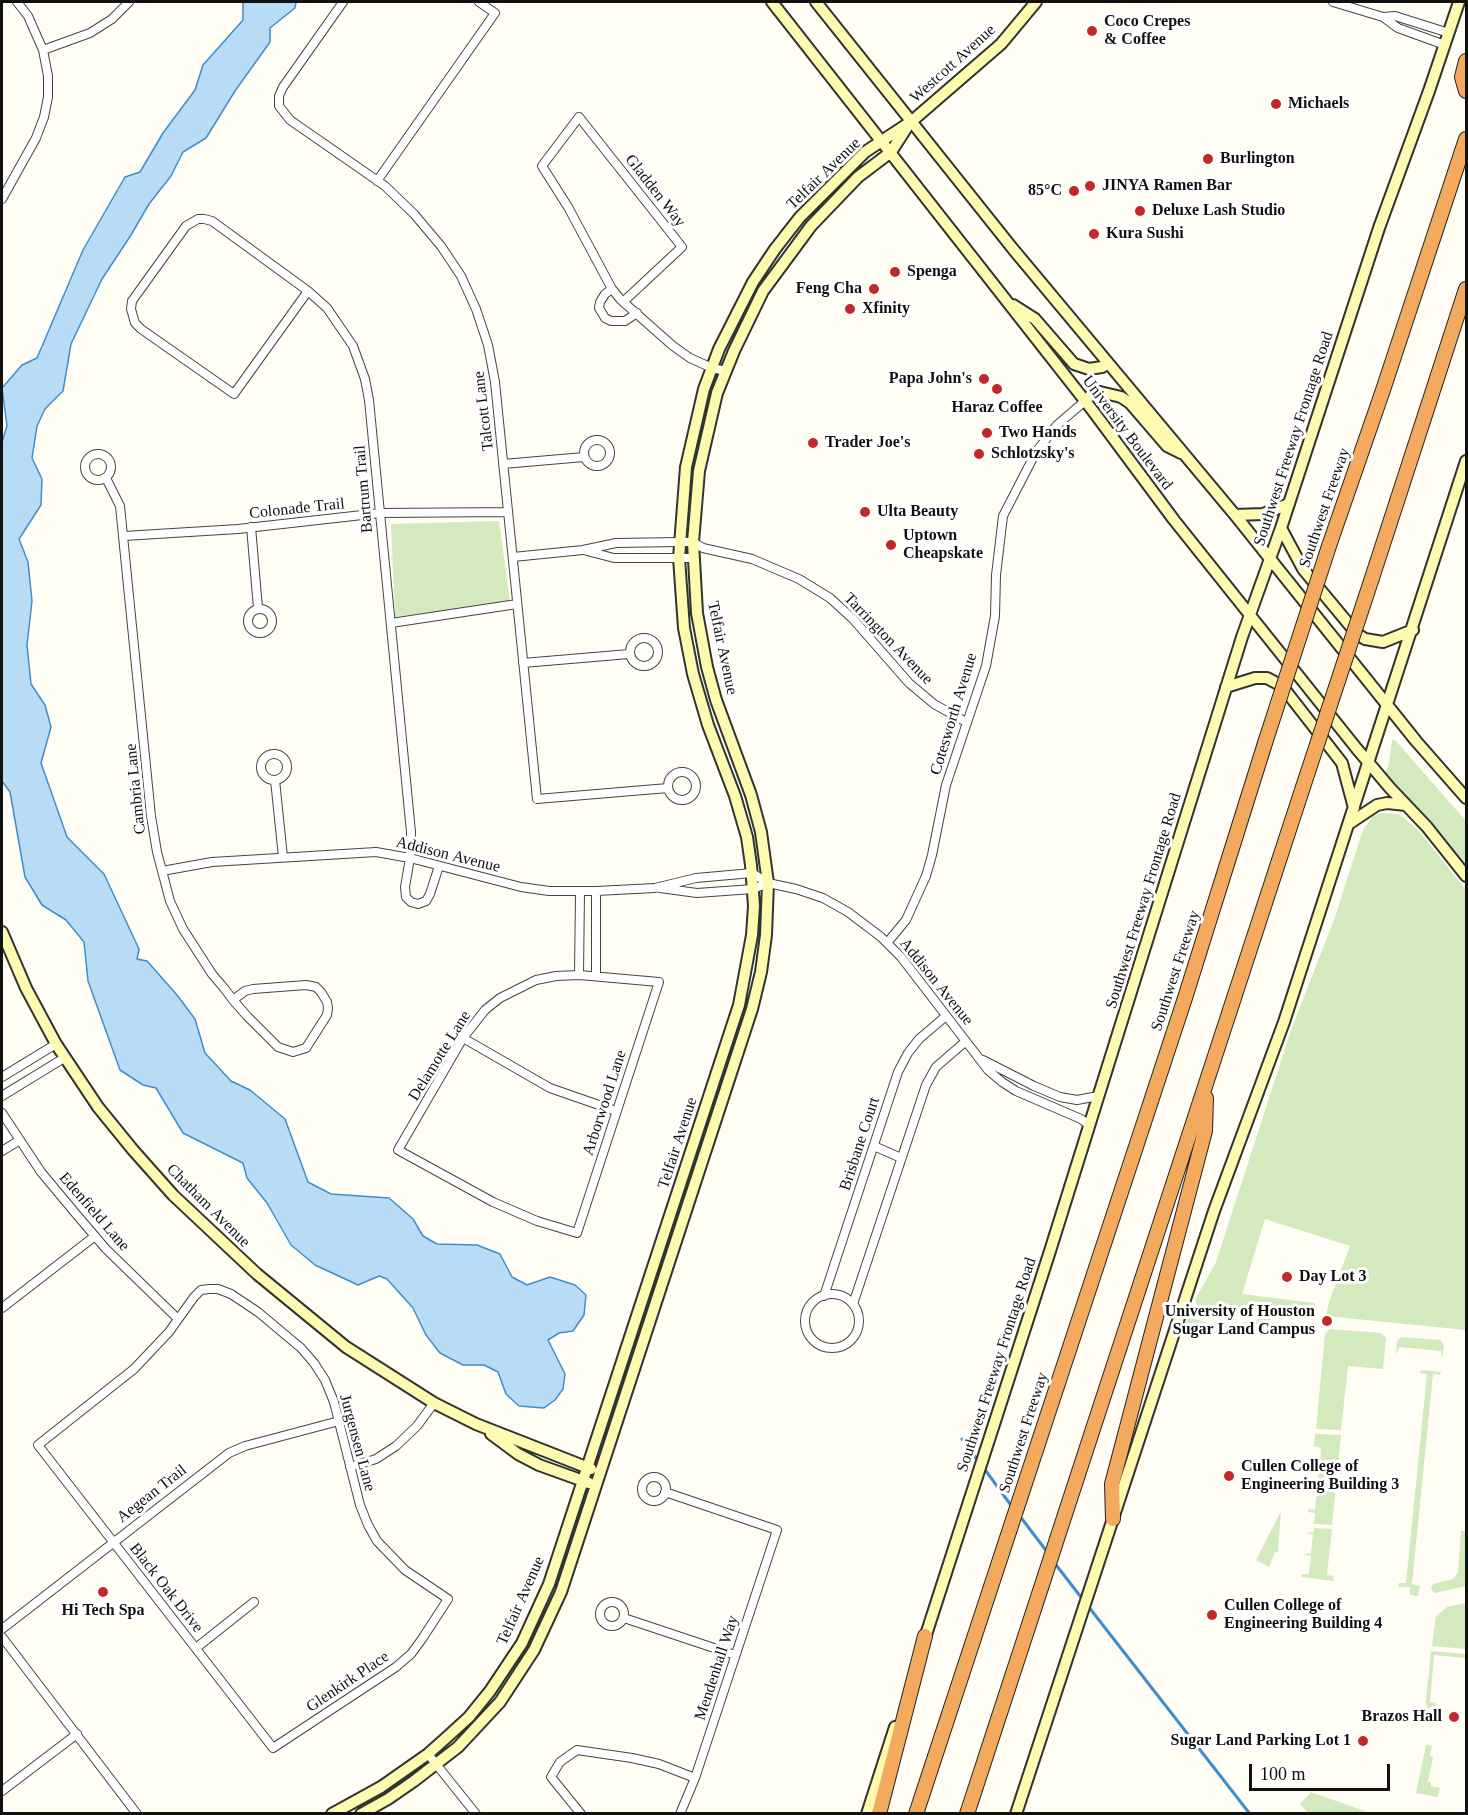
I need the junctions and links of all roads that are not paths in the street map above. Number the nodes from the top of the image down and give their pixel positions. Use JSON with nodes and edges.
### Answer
{"nodes":[{"id":1,"x":17,"y":2,"type":"edge"},
{"id":2,"x":129,"y":2,"type":"edge"},
{"id":3,"x":343,"y":2,"type":"edge"},
{"id":4,"x":479,"y":2,"type":"edge"},
{"id":5,"x":772,"y":2,"type":"edge"},
{"id":6,"x":816,"y":2,"type":"edge"},
{"id":7,"x":1036,"y":2,"type":"edge"},
{"id":8,"x":1333,"y":2,"type":"edge"},
{"id":9,"x":1459,"y":2,"type":"edge"},
{"id":10,"x":1383,"y":17,"type":"junction"},
{"id":11,"x":1449,"y":33,"type":"junction"},
{"id":12,"x":1445,"y":45,"type":"junction"},
{"id":13,"x":44,"y":50,"type":"junction"},
{"id":14,"x":1467,"y":61,"type":"edge"},
{"id":15,"x":1467,"y":91,"type":"edge"},
{"id":16,"x":912,"y":121,"type":"junction"},
{"id":17,"x":1467,"y":139,"type":"edge"},
{"id":18,"x":882,"y":141,"type":"junction"},
{"id":19,"x":891,"y":152,"type":"junction"},
{"id":20,"x":377,"y":181,"type":"junction"},
{"id":21,"x":2,"y":199,"type":"edge"},
{"id":22,"x":612,"y":289,"type":"junction"},
{"id":23,"x":1467,"y":289,"type":"edge"},
{"id":24,"x":309,"y":291,"type":"junction"},
{"id":25,"x":1005,"y":300,"type":"junction"},
{"id":26,"x":623,"y":302,"type":"junction"},
{"id":27,"x":637,"y":313,"type":"junction"},
{"id":28,"x":1108,"y":363,"type":"junction"},
{"id":29,"x":712,"y":368,"type":"junction"},
{"id":30,"x":726,"y":371,"type":"junction"},
{"id":31,"x":1085,"y":401,"type":"junction"},
{"id":32,"x":1186,"y":456,"type":"junction"},
{"id":33,"x":584,"y":457,"type":"dead end"},
{"id":34,"x":1467,"y":461,"type":"edge"},
{"id":35,"x":504,"y":464,"type":"junction"},
{"id":36,"x":106,"y":478,"type":"dead end"},
{"id":37,"x":1288,"y":504,"type":"junction"},
{"id":38,"x":508,"y":512,"type":"junction"},
{"id":39,"x":380,"y":513,"type":"junction"},
{"id":40,"x":1235,"y":515,"type":"junction"},
{"id":41,"x":251,"y":527,"type":"junction"},
{"id":42,"x":1281,"y":528,"type":"junction"},
{"id":43,"x":124,"y":536,"type":"junction"},
{"id":44,"x":679,"y":542,"type":"junction"},
{"id":45,"x":693,"y":542,"type":"junction"},
{"id":46,"x":583,"y":550,"type":"junction"},
{"id":47,"x":513,"y":557,"type":"junction"},
{"id":48,"x":679,"y":558,"type":"junction"},
{"id":49,"x":693,"y":558,"type":"junction"},
{"id":50,"x":1270,"y":558,"type":"junction"},
{"id":51,"x":517,"y":604,"type":"junction"},
{"id":52,"x":258,"y":608,"type":"dead end"},
{"id":53,"x":1250,"y":615,"type":"junction"},
{"id":54,"x":391,"y":623,"type":"junction"},
{"id":55,"x":1413,"y":630,"type":"junction"},
{"id":56,"x":629,"y":654,"type":"dead end"},
{"id":57,"x":523,"y":663,"type":"junction"},
{"id":58,"x":1226,"y":687,"type":"junction"},
{"id":59,"x":1388,"y":705,"type":"junction"},
{"id":60,"x":966,"y":722,"type":"junction"},
{"id":61,"x":1369,"y":763,"type":"junction"},
{"id":62,"x":275,"y":780,"type":"dead end"},
{"id":63,"x":668,"y":788,"type":"dead end"},
{"id":64,"x":1467,"y":798,"type":"edge"},
{"id":65,"x":1406,"y":805,"type":"junction"},
{"id":66,"x":1354,"y":808,"type":"junction"},
{"id":67,"x":1349,"y":823,"type":"junction"},
{"id":68,"x":284,"y":857,"type":"junction"},
{"id":69,"x":410,"y":858,"type":"junction"},
{"id":70,"x":439,"y":866,"type":"junction"},
{"id":71,"x":162,"y":872,"type":"junction"},
{"id":72,"x":752,"y":873,"type":"junction"},
{"id":73,"x":1467,"y":876,"type":"edge"},
{"id":74,"x":768,"y":883,"type":"junction"},
{"id":75,"x":656,"y":888,"type":"junction"},
{"id":76,"x":753,"y":889,"type":"junction"},
{"id":77,"x":580,"y":891,"type":"junction"},
{"id":78,"x":596,"y":891,"type":"junction"},
{"id":79,"x":2,"y":932,"type":"edge"},
{"id":80,"x":887,"y":943,"type":"junction"},
{"id":81,"x":579,"y":975,"type":"junction"},
{"id":82,"x":596,"y":976,"type":"junction"},
{"id":83,"x":659,"y":982,"type":"joint"},
{"id":84,"x":233,"y":1000,"type":"junction"},
{"id":85,"x":946,"y":1016,"type":"junction"},
{"id":86,"x":463,"y":1038,"type":"junction"},
{"id":87,"x":966,"y":1041,"type":"junction"},
{"id":88,"x":56,"y":1044,"type":"junction"},
{"id":89,"x":64,"y":1058,"type":"junction"},
{"id":90,"x":982,"y":1060,"type":"junction"},
{"id":91,"x":2,"y":1077,"type":"edge"},
{"id":92,"x":1206,"y":1084,"type":"junction"},
{"id":93,"x":2,"y":1096,"type":"edge"},
{"id":94,"x":1098,"y":1096,"type":"junction"},
{"id":95,"x":616,"y":1111,"type":"junction"},
{"id":96,"x":2,"y":1113,"type":"edge"},
{"id":97,"x":1089,"y":1125,"type":"junction"},
{"id":98,"x":20,"y":1140,"type":"junction"},
{"id":99,"x":874,"y":1146,"type":"junction"},
{"id":100,"x":2,"y":1151,"type":"edge"},
{"id":101,"x":901,"y":1158,"type":"junction"},
{"id":102,"x":577,"y":1233,"type":"joint"},
{"id":103,"x":94,"y":1236,"type":"junction"},
{"id":104,"x":824,"y":1296,"type":"junction"},
{"id":105,"x":853,"y":1304,"type":"junction"},
{"id":106,"x":2,"y":1308,"type":"edge"},
{"id":107,"x":178,"y":1319,"type":"junction"},
{"id":108,"x":434,"y":1404,"type":"junction"},
{"id":109,"x":339,"y":1422,"type":"junction"},
{"id":110,"x":476,"y":1424,"type":"junction"},
{"id":111,"x":351,"y":1467,"type":"junction"},
{"id":112,"x":587,"y":1468,"type":"junction"},
{"id":113,"x":600,"y":1471,"type":"junction"},
{"id":114,"x":583,"y":1480,"type":"junction"},
{"id":115,"x":596,"y":1485,"type":"junction"},
{"id":116,"x":665,"y":1492,"type":"dead end"},
{"id":117,"x":1113,"y":1519,"type":"junction"},
{"id":118,"x":113,"y":1542,"type":"junction"},
{"id":119,"x":448,"y":1599,"type":"joint"},
{"id":120,"x":254,"y":1602,"type":"dead end"},
{"id":121,"x":624,"y":1618,"type":"dead end"},
{"id":122,"x":2,"y":1629,"type":"edge"},
{"id":123,"x":925,"y":1636,"type":"junction"},
{"id":124,"x":2,"y":1637,"type":"edge"},
{"id":125,"x":196,"y":1647,"type":"junction"},
{"id":126,"x":735,"y":1655,"type":"junction"},
{"id":127,"x":77,"y":1734,"type":"junction"},
{"id":128,"x":273,"y":1748,"type":"joint"},
{"id":129,"x":428,"y":1754,"type":"junction"},
{"id":130,"x":437,"y":1765,"type":"junction"},
{"id":131,"x":695,"y":1778,"type":"junction"},
{"id":132,"x":2,"y":1791,"type":"edge"},
{"id":133,"x":137,"y":1814,"type":"edge"},
{"id":134,"x":332,"y":1814,"type":"edge"},
{"id":135,"x":361,"y":1814,"type":"edge"},
{"id":136,"x":476,"y":1814,"type":"edge"},
{"id":137,"x":581,"y":1814,"type":"edge"},
{"id":138,"x":680,"y":1814,"type":"edge"},
{"id":139,"x":867,"y":1814,"type":"edge"},
{"id":140,"x":879,"y":1814,"type":"edge"},
{"id":141,"x":916,"y":1814,"type":"edge"},
{"id":142,"x":967,"y":1814,"type":"edge"},
{"id":143,"x":1016,"y":1814,"type":"edge"}],
"edges":[{"from":1,"to":13,"type":"street"},
{"from":2,"to":13,"type":"street"},
{"from":3,"to":20,"type":"street","name":"Talcott Lane"},
{"from":4,"to":20,"type":"street"},
{"from":5,"to":18,"type":"main road","name":"University Boulevard"},
{"from":6,"to":16,"type":"main road","name":"University Boulevard"},
{"from":7,"to":16,"type":"main road","name":"Westcott Avenue"},
{"from":8,"to":10,"type":"street"},
{"from":9,"to":11,"type":"main road","name":"Southwest Freeway Frontage Road"},
{"from":10,"to":11,"type":"street"},
{"from":10,"to":12,"type":"street"},
{"from":11,"to":12,"type":"main road","name":"Southwest Freeway Frontage Road"},
{"from":12,"to":37,"type":"main road","name":"Southwest Freeway Frontage Road"},
{"from":13,"to":21,"type":"street"},
{"from":14,"to":15,"type":"highway"},
{"from":16,"to":18,"type":"main road","name":"Telfair Avenue"},
{"from":16,"to":19,"type":"main road","name":"Telfair Avenue"},
{"from":16,"to":28,"type":"main road","name":"University Boulevard"},
{"from":17,"to":141,"type":"highway","name":"Southwest Freeway","bridge":true},
{"from":18,"to":19,"type":"main road","name":"University Boulevard"},
{"from":18,"to":29,"type":"main road","name":"Telfair Avenue"},
{"from":19,"to":25,"type":"main road","name":"University Boulevard"},
{"from":19,"to":30,"type":"main road","name":"Telfair Avenue"},
{"from":20,"to":35,"type":"street","name":"Talcott Lane"},
{"from":22,"to":26,"type":"street"},
{"from":22,"to":26,"type":"street","name":"Gladden Way"},
{"from":22,"to":27,"type":"street"},
{"from":23,"to":92,"type":"highway","bridge":true},
{"from":24,"to":24,"type":"street","name":"Bartrum Trail"},
{"from":24,"to":39,"type":"street","name":"Bartrum Trail"},
{"from":25,"to":28,"type":"main road"},
{"from":25,"to":31,"type":"main road","name":"University Boulevard"},
{"from":26,"to":27,"type":"street"},
{"from":27,"to":29,"type":"street"},
{"from":28,"to":32,"type":"main road","name":"University Boulevard"},
{"from":29,"to":30,"type":"street"},
{"from":29,"to":44,"type":"main road","name":"Telfair Avenue"},
{"from":30,"to":45,"type":"main road","name":"Telfair Avenue"},
{"from":31,"to":32,"type":"main road"},
{"from":31,"to":53,"type":"main road","name":"University Boulevard"},
{"from":31,"to":60,"type":"street","name":"Cotesworth Avenue"},
{"from":32,"to":40,"type":"main road","name":"University Boulevard"},
{"from":33,"to":35,"type":"street"},
{"from":34,"to":55,"type":"main road"},
{"from":35,"to":38,"type":"street","name":"Talcott Lane"},
{"from":36,"to":43,"type":"street","name":"Cambria Lane"},
{"from":37,"to":40,"type":"main road"},
{"from":37,"to":42,"type":"main road","name":"Southwest Freeway Frontage Road"},
{"from":38,"to":39,"type":"street","name":"Colonade Trail"},
{"from":38,"to":47,"type":"street","name":"Talcott Lane"},
{"from":39,"to":41,"type":"street","name":"Colonade Trail"},
{"from":39,"to":54,"type":"street","name":"Bartrum Trail"},
{"from":40,"to":50,"type":"main road","name":"University Boulevard"},
{"from":41,"to":43,"type":"street","name":"Colonade Trail"},
{"from":41,"to":52,"type":"street"},
{"from":42,"to":50,"type":"main road","name":"Southwest Freeway Frontage Road"},
{"from":42,"to":55,"type":"main road"},
{"from":43,"to":71,"type":"street","name":"Cambria Lane"},
{"from":44,"to":45,"type":"street","name":"Tarrington Avenue"},
{"from":44,"to":46,"type":"street","name":"Tarrington Avenue"},
{"from":44,"to":48,"type":"main road","name":"Telfair Avenue"},
{"from":45,"to":49,"type":"main road","name":"Telfair Avenue"},
{"from":45,"to":60,"type":"street","name":"Tarrington Avenue"},
{"from":46,"to":47,"type":"street","name":"Tarrington Avenue"},
{"from":46,"to":48,"type":"street","name":"Tarrington Avenue"},
{"from":47,"to":51,"type":"street","name":"Talcott Lane"},
{"from":48,"to":49,"type":"street","name":"Tarrington Avenue"},
{"from":48,"to":72,"type":"main road","name":"Telfair Avenue"},
{"from":49,"to":74,"type":"main road","name":"Telfair Avenue"},
{"from":50,"to":53,"type":"main road","name":"Southwest Freeway Frontage Road"},
{"from":50,"to":59,"type":"main road","name":"University Boulevard"},
{"from":51,"to":54,"type":"street"},
{"from":51,"to":57,"type":"street","name":"Talcott Lane"},
{"from":53,"to":58,"type":"main road","name":"Southwest Freeway Frontage Road"},
{"from":53,"to":61,"type":"main road","name":"University Boulevard"},
{"from":54,"to":69,"type":"street","name":"Bartrum Trail"},
{"from":55,"to":59,"type":"main road"},
{"from":56,"to":57,"type":"street"},
{"from":57,"to":63,"type":"street","name":"Talcott Lane"},
{"from":58,"to":66,"type":"main road"},
{"from":58,"to":94,"type":"main road","name":"Southwest Freeway Frontage Road"},
{"from":59,"to":61,"type":"main road"},
{"from":59,"to":64,"type":"main road","name":"University Boulevard"},
{"from":60,"to":80,"type":"street","name":"Cotesworth Avenue"},
{"from":61,"to":65,"type":"main road","name":"University Boulevard"},
{"from":61,"to":66,"type":"main road"},
{"from":62,"to":68,"type":"street"},
{"from":65,"to":67,"type":"main road"},
{"from":65,"to":73,"type":"main road","name":"University Boulevard"},
{"from":66,"to":67,"type":"main road"},
{"from":67,"to":117,"type":"main road"},
{"from":68,"to":69,"type":"street","name":"Addison Avenue"},
{"from":68,"to":71,"type":"street","name":"Addison Avenue"},
{"from":69,"to":70,"type":"street","name":"Addison Avenue"},
{"from":69,"to":70,"type":"street","name":"Bartrum Trail"},
{"from":70,"to":77,"type":"street","name":"Addison Avenue"},
{"from":71,"to":84,"type":"street","name":"Cambria Lane"},
{"from":72,"to":74,"type":"street","name":"Addison Avenue"},
{"from":72,"to":75,"type":"street","name":"Addison Avenue"},
{"from":72,"to":76,"type":"main road","name":"Telfair Avenue"},
{"from":74,"to":76,"type":"street","name":"Addison Avenue"},
{"from":74,"to":80,"type":"street","name":"Addison Avenue"},
{"from":74,"to":113,"type":"main road","name":"Telfair Avenue"},
{"from":75,"to":76,"type":"street","name":"Addison Avenue"},
{"from":75,"to":78,"type":"street","name":"Addison Avenue"},
{"from":76,"to":112,"type":"main road","name":"Telfair Avenue"},
{"from":77,"to":78,"type":"street","name":"Addison Avenue"},
{"from":77,"to":81,"type":"street"},
{"from":78,"to":82,"type":"street"},
{"from":79,"to":88,"type":"main road","name":"Chatham Avenue"},
{"from":80,"to":85,"type":"street","name":"Addison Avenue"},
{"from":81,"to":82,"type":"street","name":"Delamotte Lane"},
{"from":81,"to":86,"type":"street","name":"Delamotte Lane"},
{"from":82,"to":83,"type":"street","name":"Delamotte Lane"},
{"from":83,"to":95,"type":"street","name":"Arborwood Lane"},
{"from":84,"to":84,"type":"street","name":"Cambria Lane"},
{"from":85,"to":87,"type":"street","name":"Addison Avenue"},
{"from":85,"to":99,"type":"street","name":"Brisbane Court"},
{"from":86,"to":95,"type":"street"},
{"from":86,"to":102,"type":"street","name":"Delamotte Lane"},
{"from":87,"to":90,"type":"street","name":"Addison Avenue"},
{"from":87,"to":101,"type":"street","name":"Brisbane Court"},
{"from":88,"to":89,"type":"main road","name":"Chatham Avenue"},
{"from":88,"to":91,"type":"street"},
{"from":89,"to":93,"type":"street"},
{"from":89,"to":108,"type":"main road","name":"Chatham Avenue"},
{"from":90,"to":94,"type":"street","name":"Addison Avenue"},
{"from":90,"to":97,"type":"street","name":"Addison Avenue"},
{"from":92,"to":117,"type":"highway"},
{"from":92,"to":142,"type":"highway"},
{"from":94,"to":97,"type":"main road","name":"Southwest Freeway Frontage Road"},
{"from":95,"to":102,"type":"street","name":"Arborwood Lane"},
{"from":96,"to":98,"type":"street","name":"Edenfield Lane"},
{"from":97,"to":123,"type":"main road","name":"Southwest Freeway Frontage Road"},
{"from":98,"to":100,"type":"street"},
{"from":98,"to":103,"type":"street","name":"Edenfield Lane"},
{"from":99,"to":101,"type":"street"},
{"from":99,"to":104,"type":"street","name":"Brisbane Court"},
{"from":101,"to":105,"type":"street","name":"Brisbane Court"},
{"from":103,"to":106,"type":"street"},
{"from":103,"to":107,"type":"street","name":"Edenfield Lane"},
{"from":104,"to":105,"type":"street"},
{"from":104,"to":105,"type":"street","name":"Brisbane Court"},
{"from":107,"to":109,"type":"street","name":"Jurgensen Lane"},
{"from":107,"to":118,"type":"street","name":"Black Oak Drive"},
{"from":108,"to":110,"type":"main road","name":"Chatham Avenue"},
{"from":108,"to":111,"type":"street"},
{"from":109,"to":111,"type":"street","name":"Jurgensen Lane"},
{"from":109,"to":118,"type":"street","name":"Aegean Trail"},
{"from":110,"to":112,"type":"main road","name":"Chatham Avenue"},
{"from":110,"to":114,"type":"main road","name":"Chatham Avenue"},
{"from":111,"to":119,"type":"street","name":"Jurgensen Lane"},
{"from":112,"to":113,"type":"main road","name":"Chatham Avenue"},
{"from":112,"to":114,"type":"main road","name":"Telfair Avenue"},
{"from":113,"to":115,"type":"main road","name":"Telfair Avenue"},
{"from":114,"to":115,"type":"main road","name":"Chatham Avenue"},
{"from":114,"to":129,"type":"main road","name":"Telfair Avenue"},
{"from":115,"to":130,"type":"main road","name":"Telfair Avenue"},
{"from":116,"to":126,"type":"street","name":"Mendenhall Way"},
{"from":117,"to":143,"type":"main road"},
{"from":118,"to":122,"type":"street","name":"Aegean Trail"},
{"from":118,"to":125,"type":"street","name":"Black Oak Drive"},
{"from":119,"to":128,"type":"street","name":"Glenkirk Place"},
{"from":120,"to":125,"type":"street"},
{"from":121,"to":126,"type":"street"},
{"from":123,"to":139,"type":"main road","name":"Southwest Freeway Frontage Road"},
{"from":123,"to":140,"type":"highway"},
{"from":124,"to":127,"type":"street"},
{"from":125,"to":128,"type":"street","name":"Black Oak Drive"},
{"from":126,"to":131,"type":"street","name":"Mendenhall Way"},
{"from":127,"to":132,"type":"street"},
{"from":127,"to":133,"type":"street"},
{"from":129,"to":130,"type":"street"},
{"from":129,"to":134,"type":"main road","name":"Telfair Avenue"},
{"from":130,"to":135,"type":"main road","name":"Telfair Avenue"},
{"from":130,"to":136,"type":"street"},
{"from":131,"to":137,"type":"street"},
{"from":131,"to":138,"type":"street","name":"Mendenhall Way"}]}
